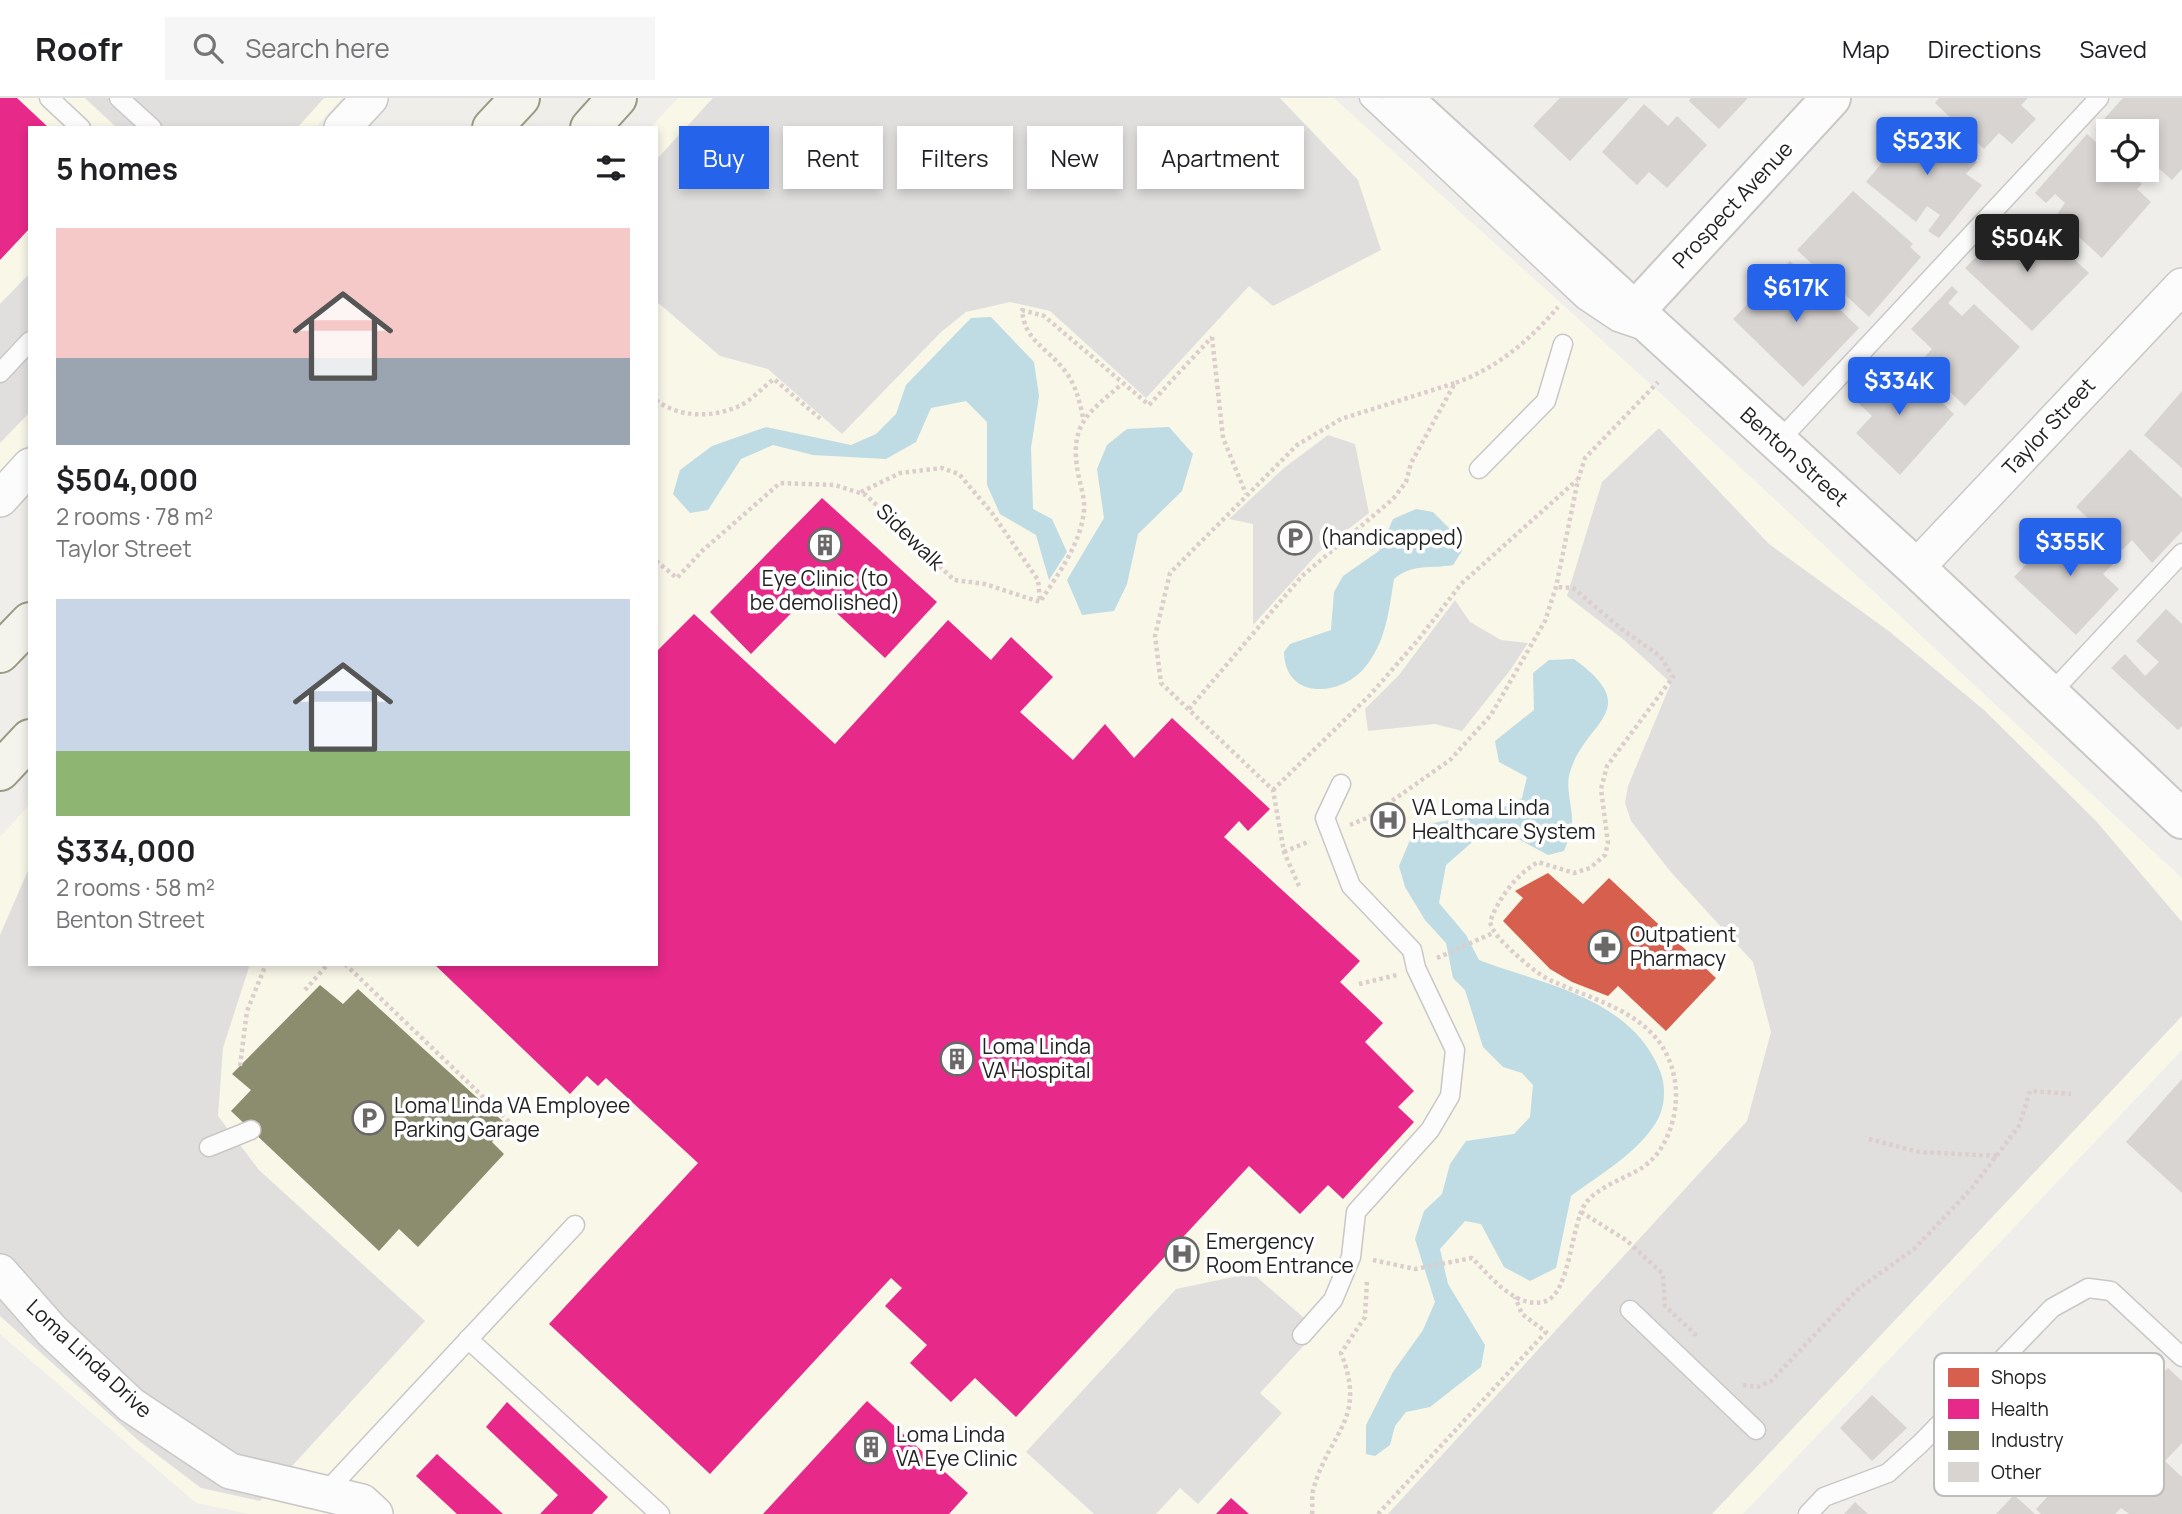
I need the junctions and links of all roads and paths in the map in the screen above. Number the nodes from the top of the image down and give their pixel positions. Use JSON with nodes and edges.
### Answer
{"nodes":[{"id":1,"x":49,"y":98,"type":"edge"},
{"id":2,"x":119,"y":98,"type":"edge"},
{"id":3,"x":370,"y":98,"type":"edge"},
{"id":4,"x":520,"y":98,"type":"edge"},
{"id":5,"x":617,"y":98,"type":"edge"},
{"id":6,"x":1369,"y":98,"type":"edge"},
{"id":7,"x":1402,"y":98,"type":"edge"},
{"id":8,"x":1831,"y":98,"type":"edge"},
{"id":9,"x":2099,"y":98,"type":"edge"},
{"id":10,"x":79,"y":126,"type":"edge"},
{"id":11,"x":150,"y":126,"type":"edge"},
{"id":12,"x":344,"y":126,"type":"edge"},
{"id":13,"x":494,"y":126,"type":"edge"},
{"id":14,"x":592,"y":126,"type":"edge"},
{"id":15,"x":2182,"y":286,"type":"edge"},
{"id":16,"x":1560,"y":305,"type":"dead end"},
{"id":17,"x":1648,"y":324,"type":"junction"},
{"id":18,"x":28,"y":343,"type":"edge"},
{"id":19,"x":1563,"y":344,"type":"dead end"},
{"id":20,"x":0,"y":373,"type":"edge"},
{"id":21,"x":1658,"y":382,"type":"dead end"},
{"id":22,"x":1455,"y":383,"type":"junction"},
{"id":23,"x":1122,"y":384,"type":"junction"},
{"id":24,"x":658,"y":402,"type":"edge"},
{"id":25,"x":1083,"y":417,"type":"junction"},
{"id":26,"x":824,"y":421,"type":"dead end"},
{"id":27,"x":1778,"y":442,"type":"junction"},
{"id":28,"x":28,"y":468,"type":"edge"},
{"id":29,"x":1479,"y":469,"type":"dead end"},
{"id":30,"x":1578,"y":480,"type":"junction"},
{"id":31,"x":860,"y":493,"type":"junction"},
{"id":32,"x":1246,"y":494,"type":"junction"},
{"id":33,"x":0,"y":499,"type":"edge"},
{"id":34,"x":2182,"y":553,"type":"edge"},
{"id":35,"x":658,"y":563,"type":"edge"},
{"id":36,"x":1916,"y":568,"type":"junction"},
{"id":37,"x":1556,"y":587,"type":"junction"},
{"id":38,"x":1040,"y":602,"type":"junction"},
{"id":39,"x":28,"y":624,"type":"edge"},
{"id":40,"x":0,"y":653,"type":"edge"},
{"id":41,"x":2050,"y":694,"type":"junction"},
{"id":42,"x":1189,"y":709,"type":"junction"},
{"id":43,"x":28,"y":741,"type":"edge"},
{"id":44,"x":0,"y":771,"type":"edge"},
{"id":45,"x":1341,"y":784,"type":"dead end"},
{"id":46,"x":1273,"y":790,"type":"junction"},
{"id":47,"x":2182,"y":820,"type":"edge"},
{"id":48,"x":1331,"y":833,"type":"junction"},
{"id":49,"x":1284,"y":852,"type":"junction"},
{"id":50,"x":1299,"y":886,"type":"dead end"},
{"id":51,"x":1493,"y":933,"type":"junction"},
{"id":52,"x":1442,"y":955,"type":"dead end"},
{"id":53,"x":265,"y":966,"type":"edge"},
{"id":54,"x":326,"y":966,"type":"edge"},
{"id":55,"x":347,"y":966,"type":"edge"},
{"id":56,"x":305,"y":990,"type":"dead end"},
{"id":57,"x":240,"y":1066,"type":"dead end"},
{"id":58,"x":2071,"y":1094,"type":"dead end"},
{"id":59,"x":251,"y":1130,"type":"dead end"},
{"id":60,"x":1869,"y":1139,"type":"dead end"},
{"id":61,"x":530,"y":1142,"type":"dead end"},
{"id":62,"x":209,"y":1147,"type":"dead end"},
{"id":63,"x":1998,"y":1156,"type":"junction"},
{"id":64,"x":1581,"y":1212,"type":"junction"},
{"id":65,"x":575,"y":1225,"type":"dead end"},
{"id":66,"x":1367,"y":1260,"type":"dead end"},
{"id":67,"x":1378,"y":1261,"type":"dead end"},
{"id":68,"x":0,"y":1272,"type":"edge"},
{"id":69,"x":1514,"y":1296,"type":"junction"},
{"id":70,"x":1630,"y":1310,"type":"dead end"},
{"id":71,"x":1302,"y":1335,"type":"dead end"},
{"id":72,"x":468,"y":1339,"type":"junction"},
{"id":73,"x":1695,"y":1344,"type":"dead end"},
{"id":74,"x":2008,"y":1353,"type":"edge"},
{"id":75,"x":2182,"y":1357,"type":"edge"},
{"id":76,"x":1733,"y":1379,"type":"dead end"},
{"id":77,"x":1756,"y":1430,"type":"dead end"},
{"id":78,"x":1934,"y":1430,"type":"edge"},
{"id":79,"x":324,"y":1494,"type":"junction"},
{"id":80,"x":375,"y":1514,"type":"edge"},
{"id":81,"x":660,"y":1514,"type":"edge"},
{"id":82,"x":1312,"y":1514,"type":"edge"},
{"id":83,"x":1378,"y":1514,"type":"edge"},
{"id":84,"x":1808,"y":1514,"type":"edge"}],
"edges":[{"from":1,"to":10,"type":"lane"},
{"from":2,"to":11,"type":"lane"},
{"from":3,"to":12,"type":"street"},
{"from":4,"to":13,"type":"main road"},
{"from":5,"to":14,"type":"main road"},
{"from":6,"to":17,"type":"lane"},
{"from":7,"to":17,"type":"street","name":"Benton Street"},
{"from":8,"to":17,"type":"street","name":"Prospect Avenue"},
{"from":9,"to":27,"type":"lane"},
{"from":15,"to":36,"type":"street","name":"Taylor Street"},
{"from":16,"to":22,"type":"path"},
{"from":17,"to":27,"type":"street","name":"Benton Street"},
{"from":18,"to":20,"type":"lane"},
{"from":19,"to":29,"type":"lane"},
{"from":21,"to":30,"type":"path"},
{"from":22,"to":32,"type":"path"},
{"from":22,"to":42,"type":"path"},
{"from":23,"to":25,"type":"path"},
{"from":23,"to":25,"type":"path"},
{"from":23,"to":32,"type":"path"},
{"from":24,"to":26,"type":"path"},
{"from":25,"to":38,"type":"path"},
{"from":27,"to":36,"type":"street","name":"Benton Street"},
{"from":28,"to":33,"type":"street"},
{"from":30,"to":37,"type":"path"},
{"from":30,"to":46,"type":"path"},
{"from":31,"to":35,"type":"path","name":"Sidewalk"},
{"from":31,"to":38,"type":"path","name":"Sidewalk"},
{"from":31,"to":38,"type":"path"},
{"from":32,"to":42,"type":"path"},
{"from":34,"to":41,"type":"lane"},
{"from":36,"to":41,"type":"street","name":"Benton Street"},
{"from":37,"to":48,"type":"path"},
{"from":37,"to":51,"type":"path"},
{"from":39,"to":40,"type":"main road"},
{"from":41,"to":47,"type":"street","name":"Benton Street"},
{"from":42,"to":46,"type":"path"},
{"from":43,"to":44,"type":"main road"},
{"from":45,"to":48,"type":"lane"},
{"from":46,"to":49,"type":"path"},
{"from":48,"to":49,"type":"path"},
{"from":48,"to":71,"type":"lane"},
{"from":49,"to":50,"type":"path"},
{"from":51,"to":52,"type":"path"},
{"from":51,"to":64,"type":"path"},
{"from":53,"to":57,"type":"path"},
{"from":54,"to":56,"type":"path"},
{"from":55,"to":61,"type":"path"},
{"from":58,"to":63,"type":"path"},
{"from":59,"to":62,"type":"lane"},
{"from":60,"to":63,"type":"path"},
{"from":63,"to":76,"type":"path"},
{"from":64,"to":69,"type":"path"},
{"from":64,"to":73,"type":"path"},
{"from":65,"to":72,"type":"lane"},
{"from":66,"to":82,"type":"path"},
{"from":67,"to":69,"type":"path"},
{"from":68,"to":79,"type":"street","name":"Loma Linda Drive"},
{"from":69,"to":83,"type":"path"},
{"from":70,"to":77,"type":"lane"},
{"from":72,"to":79,"type":"lane"},
{"from":72,"to":81,"type":"lane"},
{"from":74,"to":75,"type":"lane"},
{"from":78,"to":84,"type":"lane"},
{"from":79,"to":80,"type":"street","name":"Loma Linda Drive"}]}
